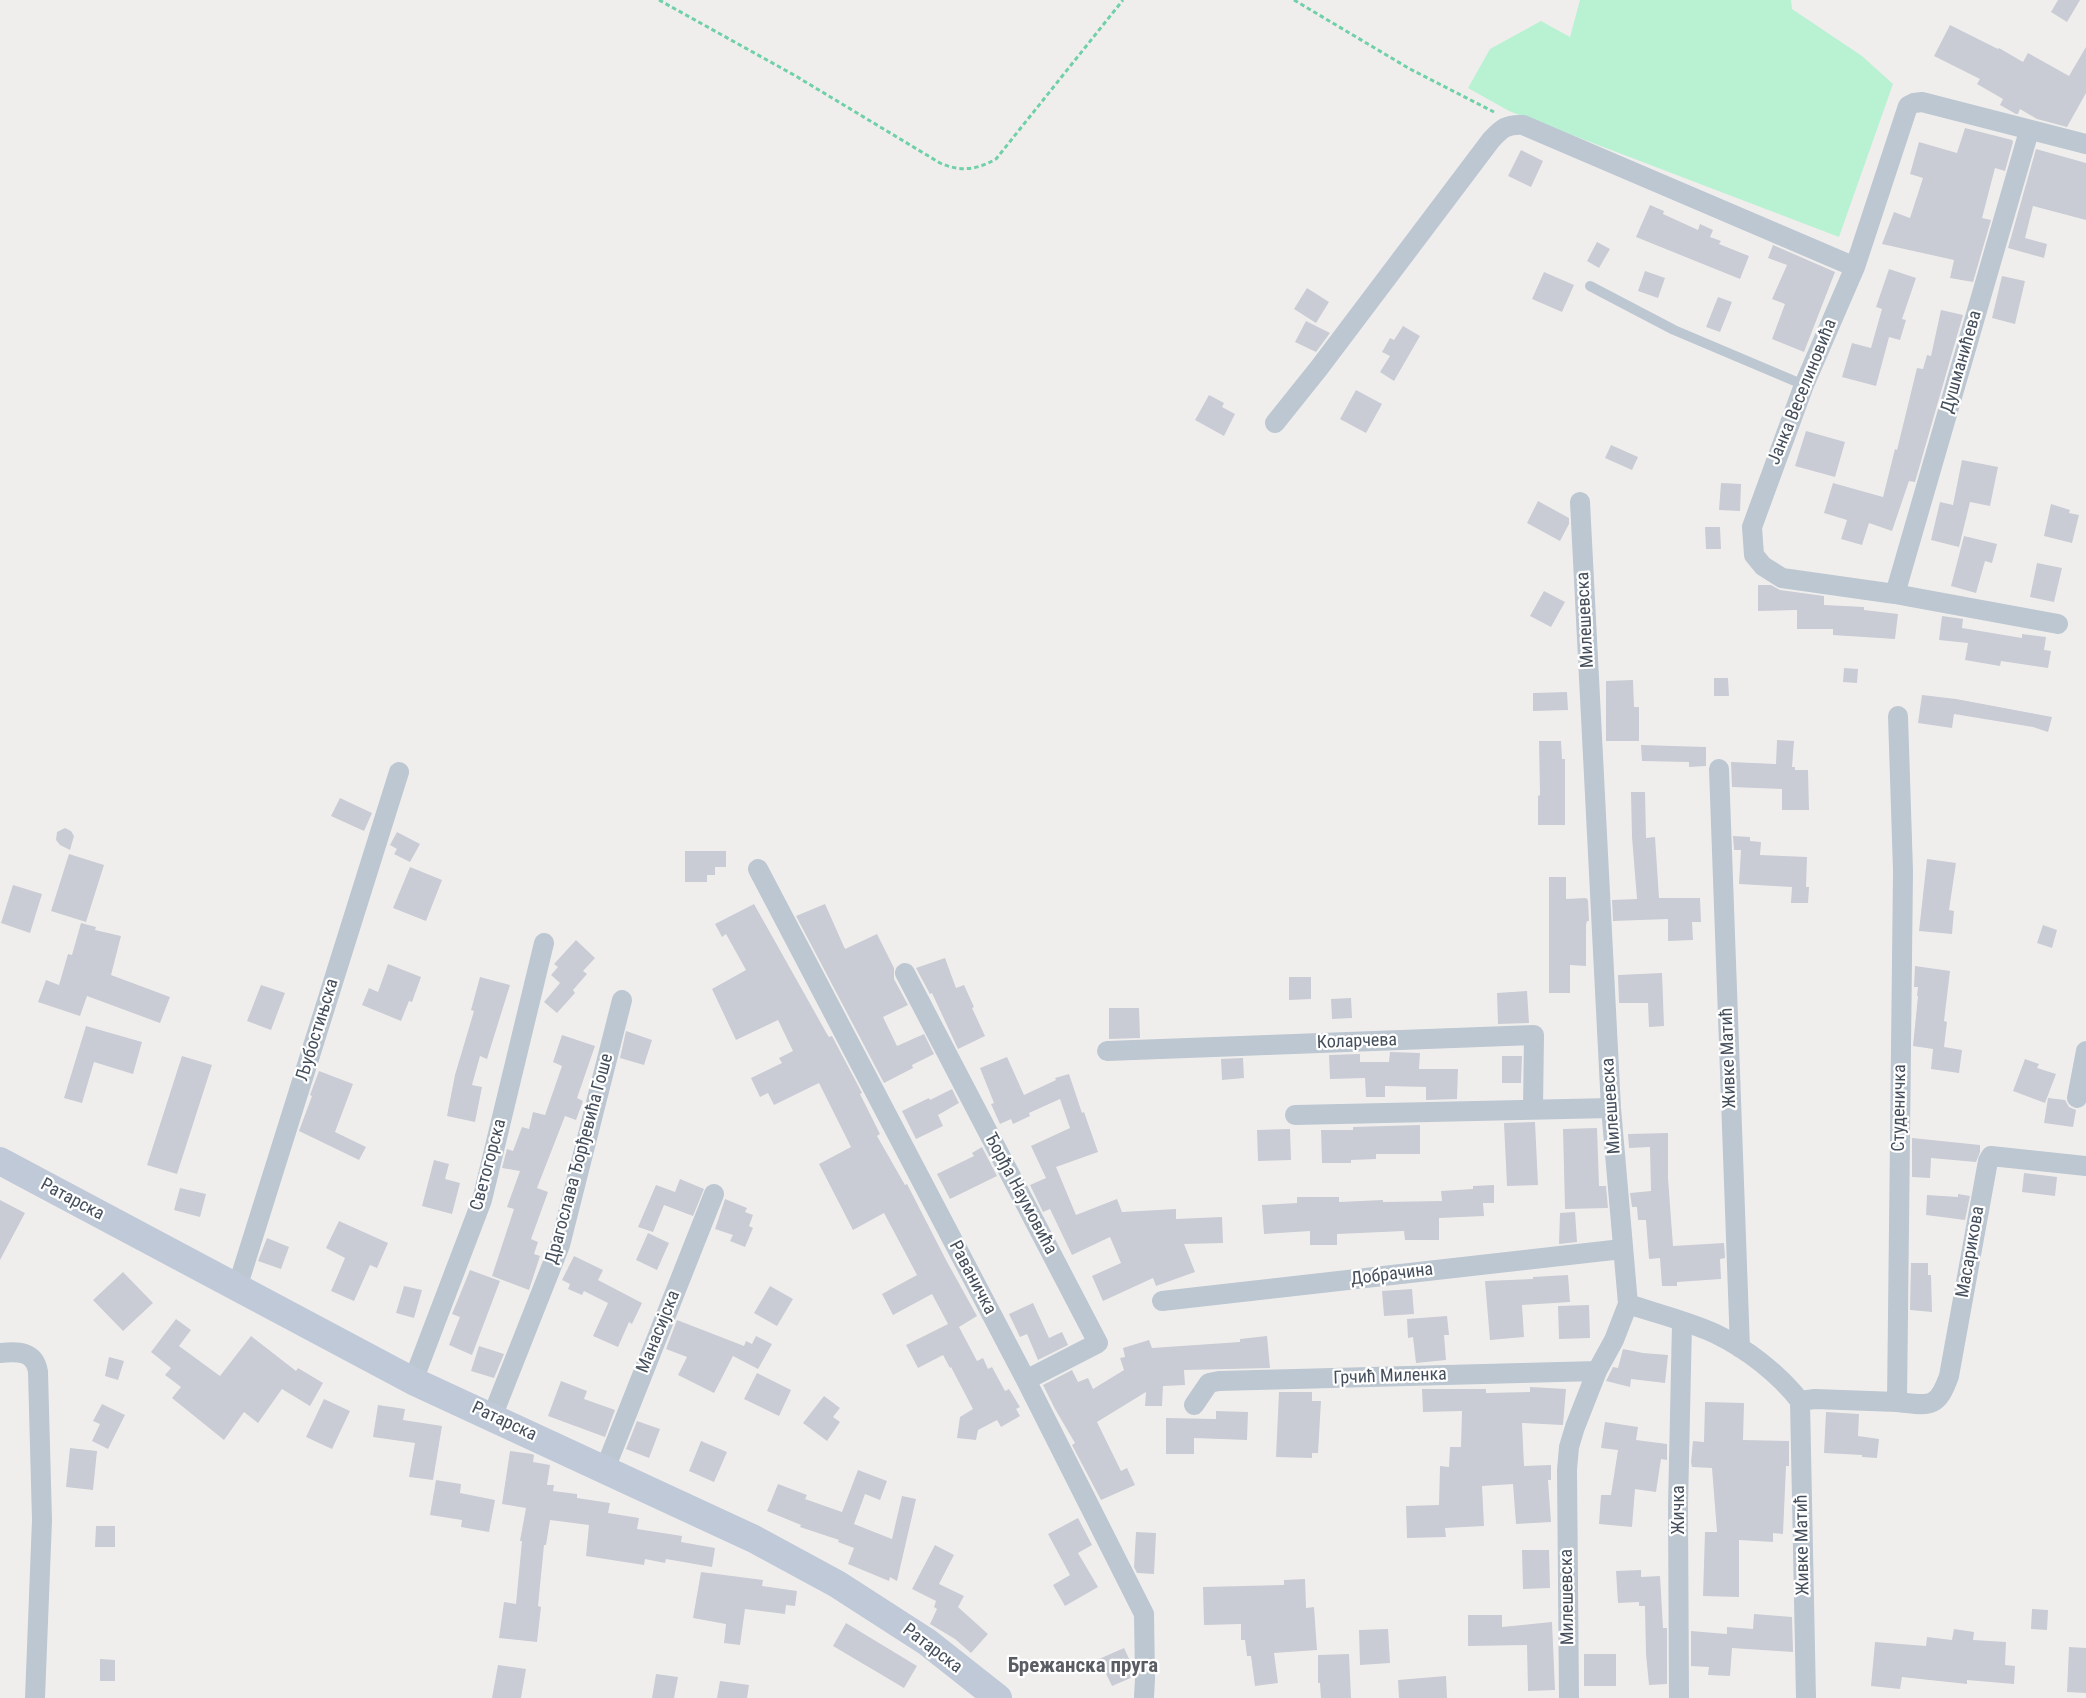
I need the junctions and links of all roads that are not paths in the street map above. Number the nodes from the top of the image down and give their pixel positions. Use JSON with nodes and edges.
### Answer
{"nodes":[{"id":1,"x":2029,"y":130,"type":"junction"},
{"id":2,"x":2086,"y":144,"type":"edge"},
{"id":3,"x":1855,"y":267,"type":"junction"},
{"id":4,"x":1590,"y":286,"type":"dead end"},
{"id":5,"x":1804,"y":385,"type":"junction"},
{"id":6,"x":1275,"y":423,"type":"dead end"},
{"id":7,"x":1580,"y":502,"type":"dead end"},
{"id":8,"x":1895,"y":594,"type":"junction"},
{"id":9,"x":2058,"y":624,"type":"dead end"},
{"id":10,"x":1898,"y":716,"type":"dead end"},
{"id":11,"x":1719,"y":769,"type":"dead end"},
{"id":12,"x":399,"y":772,"type":"dead end"},
{"id":13,"x":758,"y":869,"type":"dead end"},
{"id":14,"x":544,"y":944,"type":"dead end"},
{"id":15,"x":905,"y":973,"type":"dead end"},
{"id":16,"x":622,"y":1000,"type":"dead end"},
{"id":17,"x":1107,"y":1051,"type":"dead end"},
{"id":18,"x":2086,"y":1051,"type":"edge"},
{"id":19,"x":2077,"y":1098,"type":"dead end"},
{"id":20,"x":1611,"y":1108,"type":"junction"},
{"id":21,"x":1533,"y":1109,"type":"junction"},
{"id":22,"x":1295,"y":1114,"type":"dead end"},
{"id":23,"x":0,"y":1161,"type":"edge"},
{"id":24,"x":2086,"y":1166,"type":"edge"},
{"id":25,"x":714,"y":1194,"type":"dead end"},
{"id":26,"x":1622,"y":1249,"type":"junction"},
{"id":27,"x":237,"y":1288,"type":"junction"},
{"id":28,"x":1162,"y":1301,"type":"dead end"},
{"id":29,"x":1628,"y":1304,"type":"junction"},
{"id":30,"x":1682,"y":1323,"type":"junction"},
{"id":31,"x":1740,"y":1348,"type":"junction"},
{"id":32,"x":0,"y":1353,"type":"edge"},
{"id":33,"x":1597,"y":1371,"type":"junction"},
{"id":34,"x":1026,"y":1380,"type":"junction"},
{"id":35,"x":413,"y":1381,"type":"junction"},
{"id":36,"x":1800,"y":1401,"type":"junction"},
{"id":37,"x":1897,"y":1402,"type":"junction"},
{"id":38,"x":1194,"y":1405,"type":"dead end"},
{"id":39,"x":492,"y":1417,"type":"junction"},
{"id":40,"x":605,"y":1469,"type":"junction"},
{"id":41,"x":35,"y":1698,"type":"edge"},
{"id":42,"x":998,"y":1698,"type":"edge"},
{"id":43,"x":1144,"y":1698,"type":"edge"},
{"id":44,"x":1569,"y":1698,"type":"edge"},
{"id":45,"x":1679,"y":1698,"type":"edge"},
{"id":46,"x":1806,"y":1698,"type":"edge"}],
"edges":[{"from":1,"to":2,"type":"street","name":"Јанка Веселиновића"},
{"from":1,"to":3,"type":"street","name":"Јанка Веселиновића"},
{"from":1,"to":8,"type":"street","name":"Душманићева"},
{"from":3,"to":5,"type":"street","name":"Јанка Веселиновића"},
{"from":3,"to":6,"type":"street"},
{"from":4,"to":5,"type":"lane"},
{"from":5,"to":8,"type":"street","name":"Јанка Веселиновића"},
{"from":7,"to":20,"type":"street","name":"Милешевска"},
{"from":8,"to":9,"type":"street","name":"Јанка Веселиновића"},
{"from":10,"to":37,"type":"street","name":"Студеничка"},
{"from":11,"to":31,"type":"street","name":"Живке Матић"},
{"from":12,"to":27,"type":"street","name":"Љубостињска"},
{"from":13,"to":34,"type":"street","name":"Раваничка"},
{"from":14,"to":35,"type":"street","name":"Светогорска"},
{"from":15,"to":34,"type":"street","name":"Ђорђа Наумовића"},
{"from":16,"to":39,"type":"street","name":"Драгослава Ђорђевића Гоше"},
{"from":17,"to":21,"type":"street","name":"Коларчева"},
{"from":18,"to":19,"type":"street"},
{"from":20,"to":21,"type":"street"},
{"from":20,"to":26,"type":"street","name":"Милешевска"},
{"from":21,"to":22,"type":"street"},
{"from":23,"to":27,"type":"street","name":"Ратарска"},
{"from":24,"to":37,"type":"street","name":"Масарикова"},
{"from":25,"to":40,"type":"street","name":"Манасијска"},
{"from":26,"to":28,"type":"street","name":"Добрачина"},
{"from":26,"to":29,"type":"street","name":"Милешевска"},
{"from":27,"to":35,"type":"street","name":"Ратарска"},
{"from":29,"to":30,"type":"street"},
{"from":29,"to":33,"type":"street","name":"Милешевска"},
{"from":30,"to":31,"type":"street"},
{"from":30,"to":45,"type":"street","name":"Жичка"},
{"from":31,"to":36,"type":"street"},
{"from":32,"to":41,"type":"street"},
{"from":33,"to":38,"type":"street","name":"Грчић Миленка"},
{"from":33,"to":44,"type":"street","name":"Милешевска"},
{"from":34,"to":43,"type":"street","name":"Раваничка"},
{"from":35,"to":39,"type":"street","name":"Ратарска"},
{"from":36,"to":37,"type":"street"},
{"from":36,"to":46,"type":"street","name":"Живке Матић"},
{"from":39,"to":40,"type":"street","name":"Ратарска"},
{"from":40,"to":42,"type":"street","name":"Ратарска"}]}
